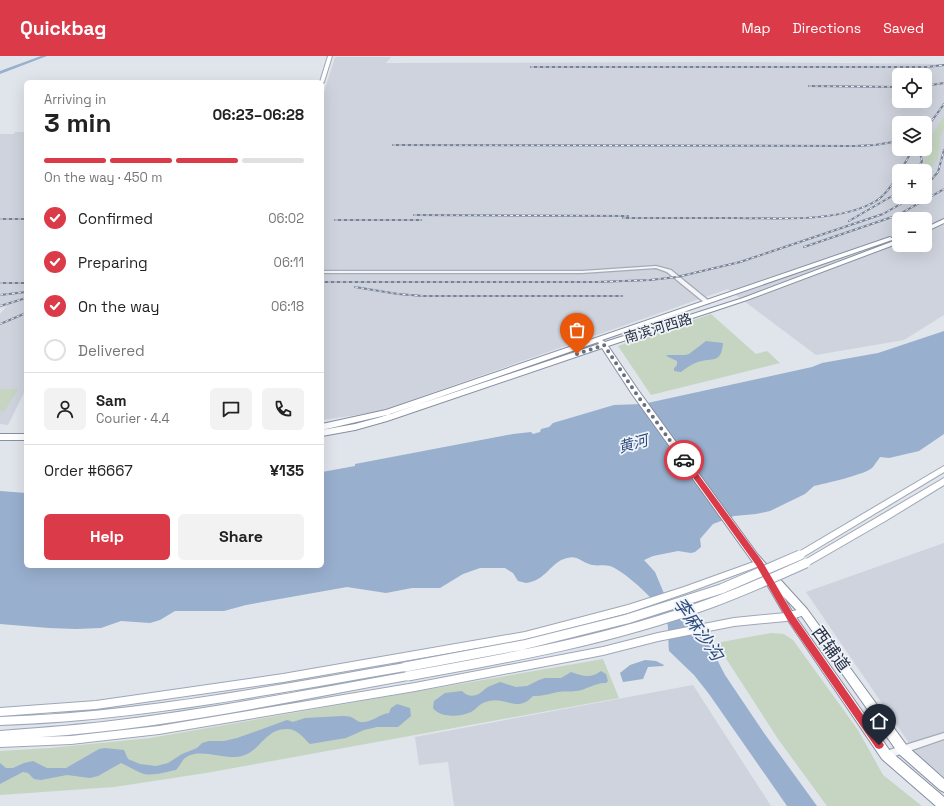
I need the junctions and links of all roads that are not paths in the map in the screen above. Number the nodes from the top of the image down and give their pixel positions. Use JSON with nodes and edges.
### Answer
{"nodes":[{"id":1,"x":330,"y":56,"type":"edge"},
{"id":2,"x":323,"y":80,"type":"edge"},
{"id":3,"x":944,"y":216,"type":"edge"},
{"id":4,"x":944,"y":221,"type":"edge"},
{"id":5,"x":932,"y":222,"type":"edge"},
{"id":6,"x":932,"y":227,"type":"edge"},
{"id":7,"x":892,"y":238,"type":"edge"},
{"id":8,"x":892,"y":244,"type":"edge"},
{"id":9,"x":324,"y":272,"type":"edge"},
{"id":10,"x":707,"y":302,"type":"junction"},
{"id":11,"x":598,"y":338,"type":"junction"},
{"id":12,"x":604,"y":345,"type":"junction"},
{"id":13,"x":324,"y":427,"type":"edge"},
{"id":14,"x":0,"y":431,"type":"edge"},
{"id":15,"x":24,"y":431,"type":"edge"},
{"id":16,"x":324,"y":433,"type":"edge"},
{"id":17,"x":0,"y":437,"type":"edge"},
{"id":18,"x":24,"y":437,"type":"edge"},
{"id":19,"x":944,"y":470,"type":"edge"},
{"id":20,"x":944,"y":480,"type":"edge"},
{"id":21,"x":757,"y":560,"type":"junction"},
{"id":22,"x":804,"y":612,"type":"junction"},
{"id":23,"x":790,"y":616,"type":"junction"},
{"id":24,"x":407,"y":672,"type":"junction"},
{"id":25,"x":0,"y":712,"type":"edge"},
{"id":26,"x":0,"y":721,"type":"edge"},
{"id":27,"x":0,"y":734,"type":"edge"},
{"id":28,"x":944,"y":736,"type":"edge"},
{"id":29,"x":0,"y":743,"type":"edge"},
{"id":30,"x":903,"y":750,"type":"junction"},
{"id":31,"x":886,"y":755,"type":"junction"},
{"id":32,"x":944,"y":786,"type":"edge"},
{"id":33,"x":944,"y":805,"type":"edge"}],
"edges":[{"from":1,"to":2,"type":"main road"},
{"from":3,"to":5,"type":"highway"},
{"from":4,"to":6,"type":"highway"},
{"from":7,"to":10,"type":"highway","name":"南滨河西路"},
{"from":8,"to":12,"type":"highway","name":"南滨河西路"},
{"from":9,"to":10,"type":"street"},
{"from":10,"to":11,"type":"highway","name":"南滨河西路"},
{"from":11,"to":12,"type":"highway"},
{"from":11,"to":13,"type":"highway"},
{"from":12,"to":16,"type":"highway","name":"南滨河西路"},
{"from":12,"to":21,"type":"highway"},
{"from":14,"to":15,"type":"highway"},
{"from":17,"to":18,"type":"highway"},
{"from":19,"to":24,"type":"main road","bridge":true},
{"from":20,"to":24,"type":"main road","bridge":true},
{"from":21,"to":22,"type":"highway","name":"西辅道"},
{"from":21,"to":23,"type":"highway","name":"西辅道"},
{"from":21,"to":25,"type":"main road"},
{"from":22,"to":23,"type":"main road"},
{"from":22,"to":30,"type":"highway","name":"西辅道"},
{"from":23,"to":29,"type":"main road"},
{"from":23,"to":31,"type":"highway","name":"西辅道"},
{"from":24,"to":26,"type":"main road"},
{"from":24,"to":27,"type":"main road"},
{"from":28,"to":30,"type":"street"},
{"from":30,"to":31,"type":"street"},
{"from":30,"to":32,"type":"highway","name":"西辅道"},
{"from":31,"to":33,"type":"highway","name":"西辅道"}]}
